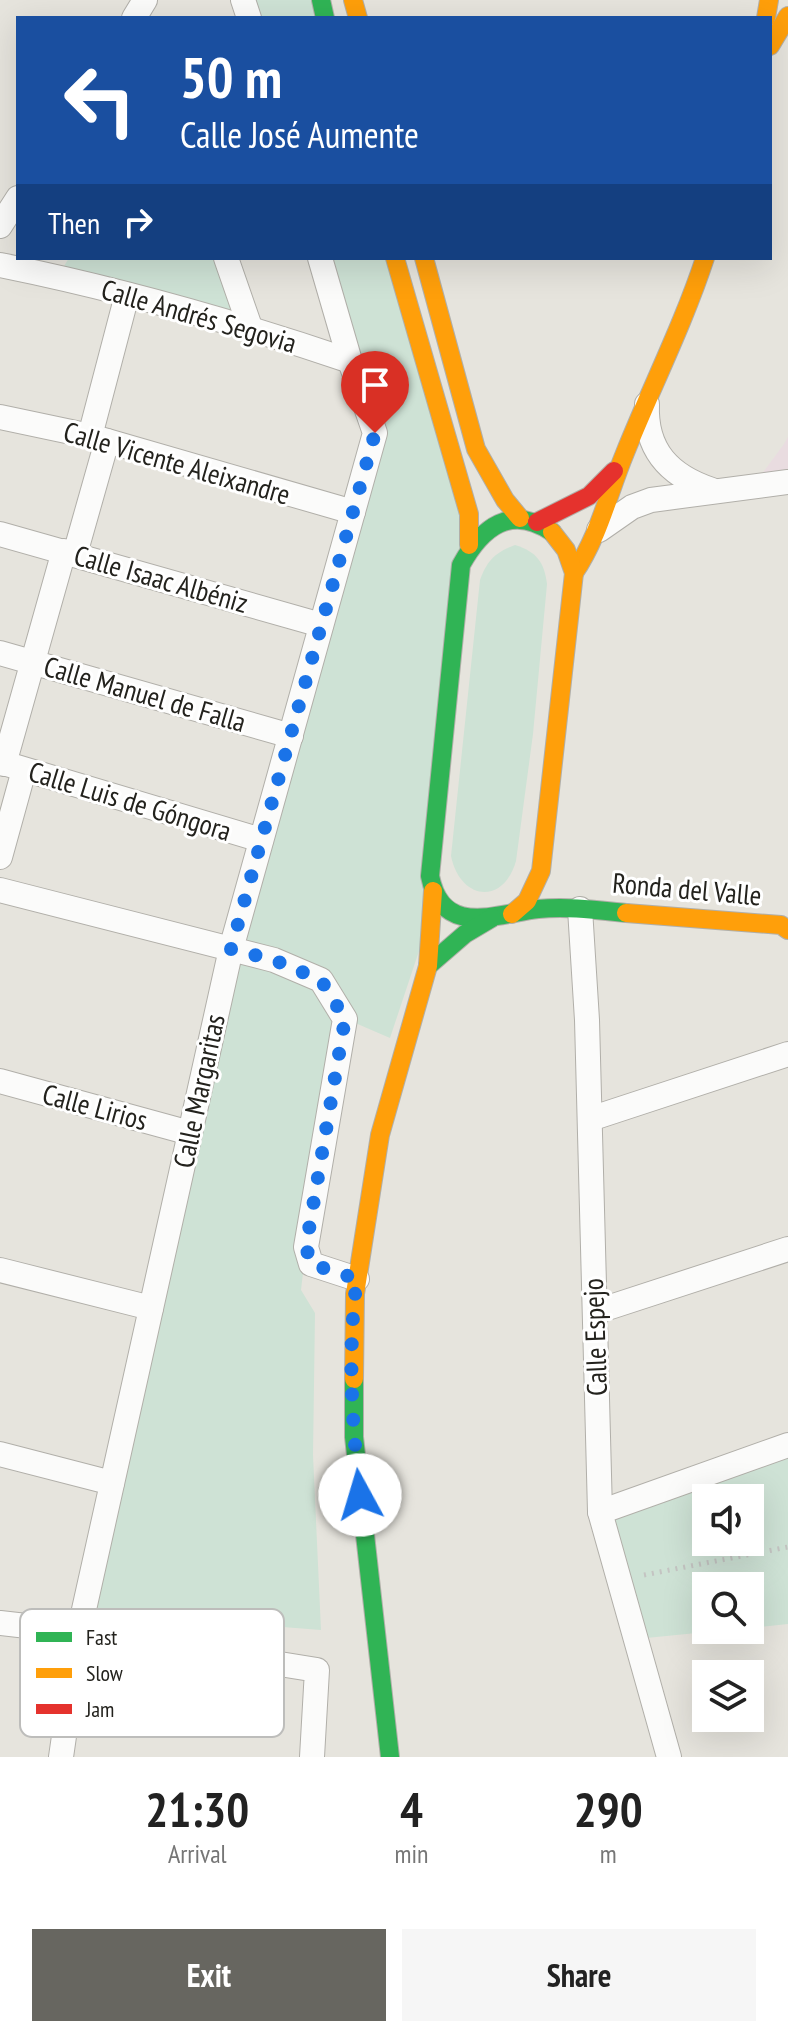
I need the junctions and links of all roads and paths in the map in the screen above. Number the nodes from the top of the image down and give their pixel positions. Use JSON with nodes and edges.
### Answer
{"nodes":[{"id":1,"x":788,"y":16,"type":"edge"},
{"id":2,"x":772,"y":43,"type":"edge"},
{"id":3,"x":16,"y":201,"type":"edge"},
{"id":4,"x":0,"y":226,"type":"edge"},
{"id":5,"x":227,"y":260,"type":"edge"},
{"id":6,"x":321,"y":260,"type":"edge"},
{"id":7,"x":396,"y":260,"type":"edge"},
{"id":8,"x":425,"y":260,"type":"edge"},
{"id":9,"x":704,"y":260,"type":"edge"},
{"id":10,"x":0,"y":265,"type":"edge"},
{"id":11,"x":127,"y":295,"type":"junction"},
{"id":12,"x":250,"y":327,"type":"junction"},
{"id":13,"x":350,"y":361,"type":"junction"},
{"id":14,"x":647,"y":403,"type":"junction"},
{"id":15,"x":0,"y":417,"type":"edge"},
{"id":16,"x":99,"y":439,"type":"junction"},
{"id":17,"x":621,"y":462,"type":"junction"},
{"id":18,"x":788,"y":482,"type":"edge"},
{"id":19,"x":714,"y":491,"type":"junction"},
{"id":20,"x":353,"y":512,"type":"junction"},
{"id":21,"x":529,"y":520,"type":"junction"},
{"id":22,"x":599,"y":530,"type":"junction"},
{"id":23,"x":0,"y":534,"type":"edge"},
{"id":24,"x":469,"y":545,"type":"junction"},
{"id":25,"x":70,"y":552,"type":"junction"},
{"id":26,"x":574,"y":573,"type":"junction"},
{"id":27,"x":321,"y":625,"type":"junction"},
{"id":28,"x":0,"y":653,"type":"edge"},
{"id":29,"x":31,"y":662,"type":"junction"},
{"id":30,"x":291,"y":736,"type":"junction"},
{"id":31,"x":9,"y":765,"type":"edge"},
{"id":32,"x":261,"y":840,"type":"junction"},
{"id":33,"x":0,"y":857,"type":"edge"},
{"id":34,"x":541,"y":871,"type":"junction"},
{"id":35,"x":0,"y":890,"type":"edge"},
{"id":36,"x":433,"y":891,"type":"junction"},
{"id":37,"x":580,"y":909,"type":"junction"},
{"id":38,"x":512,"y":914,"type":"junction"},
{"id":39,"x":492,"y":918,"type":"junction"},
{"id":40,"x":788,"y":930,"type":"edge"},
{"id":41,"x":231,"y":949,"type":"junction"},
{"id":42,"x":428,"y":966,"type":"junction"},
{"id":43,"x":788,"y":1054,"type":"edge"},
{"id":44,"x":0,"y":1081,"type":"edge"},
{"id":45,"x":590,"y":1119,"type":"junction"},
{"id":46,"x":190,"y":1133,"type":"junction"},
{"id":47,"x":788,"y":1249,"type":"edge"},
{"id":48,"x":0,"y":1270,"type":"edge"},
{"id":49,"x":357,"y":1279,"type":"junction"},
{"id":50,"x":151,"y":1308,"type":"junction"},
{"id":51,"x":595,"y":1312,"type":"junction"},
{"id":52,"x":788,"y":1445,"type":"edge"},
{"id":53,"x":0,"y":1454,"type":"edge"},
{"id":54,"x":112,"y":1483,"type":"junction"},
{"id":55,"x":600,"y":1512,"type":"junction"},
{"id":56,"x":788,"y":1547,"type":"edge"},
{"id":57,"x":619,"y":1580,"type":"junction"},
{"id":58,"x":84,"y":1609,"type":"edge"},
{"id":59,"x":0,"y":1623,"type":"edge"},
{"id":60,"x":20,"y":1625,"type":"edge"},
{"id":61,"x":284,"y":1665,"type":"edge"},
{"id":62,"x":64,"y":1737,"type":"edge"},
{"id":63,"x":61,"y":1757,"type":"edge"},
{"id":64,"x":312,"y":1757,"type":"edge"},
{"id":65,"x":390,"y":1757,"type":"edge"},
{"id":66,"x":669,"y":1757,"type":"edge"}],
"edges":[{"from":1,"to":2,"type":"street"},
{"from":3,"to":4,"type":"street"},
{"from":5,"to":12,"type":"street"},
{"from":6,"to":13,"type":"street"},
{"from":7,"to":24,"type":"street"},
{"from":8,"to":21,"type":"street"},
{"from":9,"to":14,"type":"street"},
{"from":10,"to":11,"type":"street","name":"Calle Andrés Segovia"},
{"from":11,"to":12,"type":"street","name":"Calle Andrés Segovia"},
{"from":11,"to":16,"type":"street"},
{"from":12,"to":13,"type":"street","name":"Calle Andrés Segovia"},
{"from":13,"to":20,"type":"street","name":"Calle Margaritas"},
{"from":14,"to":17,"type":"street"},
{"from":14,"to":19,"type":"street"},
{"from":15,"to":16,"type":"street","name":"Calle Vicente Aleixandre"},
{"from":16,"to":20,"type":"street","name":"Calle Vicente Aleixandre"},
{"from":16,"to":25,"type":"street"},
{"from":17,"to":21,"type":"street"},
{"from":17,"to":22,"type":"street"},
{"from":18,"to":19,"type":"street"},
{"from":19,"to":22,"type":"street"},
{"from":20,"to":27,"type":"street","name":"Calle Margaritas"},
{"from":21,"to":24,"type":"street"},
{"from":21,"to":26,"type":"street"},
{"from":22,"to":26,"type":"street"},
{"from":23,"to":25,"type":"street","name":"Calle Isaac Albéniz"},
{"from":24,"to":36,"type":"street"},
{"from":25,"to":27,"type":"street","name":"Calle Isaac Albéniz"},
{"from":25,"to":29,"type":"street"},
{"from":26,"to":34,"type":"street"},
{"from":27,"to":30,"type":"street","name":"Calle Margaritas"},
{"from":28,"to":29,"type":"street","name":"Calle Manuel de Falla"},
{"from":29,"to":30,"type":"street","name":"Calle Manuel de Falla"},
{"from":29,"to":31,"type":"street"},
{"from":30,"to":32,"type":"street","name":"Calle Margaritas"},
{"from":31,"to":32,"type":"street","name":"Calle Luis de Góngora"},
{"from":31,"to":33,"type":"street"},
{"from":32,"to":41,"type":"street","name":"Calle Margaritas"},
{"from":34,"to":37,"type":"street","name":"Ronda del Valle"},
{"from":34,"to":38,"type":"street"},
{"from":35,"to":41,"type":"street"},
{"from":36,"to":39,"type":"street"},
{"from":36,"to":42,"type":"street"},
{"from":37,"to":38,"type":"street","name":"Ronda del Valle"},
{"from":37,"to":40,"type":"street","name":"Ronda del Valle"},
{"from":37,"to":45,"type":"street","name":"Calle Espejo"},
{"from":38,"to":39,"type":"street","name":"Ronda del Valle"},
{"from":39,"to":42,"type":"street"},
{"from":41,"to":46,"type":"street","name":"Calle Margaritas"},
{"from":41,"to":49,"type":"street"},
{"from":42,"to":49,"type":"street"},
{"from":43,"to":45,"type":"street"},
{"from":44,"to":46,"type":"street","name":"Calle Lirios"},
{"from":45,"to":51,"type":"street","name":"Calle Espejo"},
{"from":46,"to":50,"type":"street","name":"Calle Margaritas"},
{"from":47,"to":51,"type":"street"},
{"from":48,"to":50,"type":"street"},
{"from":49,"to":65,"type":"street"},
{"from":50,"to":54,"type":"street","name":"Calle Margaritas"},
{"from":51,"to":55,"type":"street","name":"Calle Espejo"},
{"from":52,"to":55,"type":"street"},
{"from":53,"to":54,"type":"street"},
{"from":54,"to":58,"type":"street","name":"Calle Margaritas"},
{"from":55,"to":57,"type":"street","name":"Calle Espejo"},
{"from":56,"to":57,"type":"path"},
{"from":57,"to":66,"type":"street","name":"Calle Espejo"},
{"from":59,"to":60,"type":"street"},
{"from":61,"to":64,"type":"street"},
{"from":62,"to":63,"type":"street","name":"Calle Margaritas"}]}
